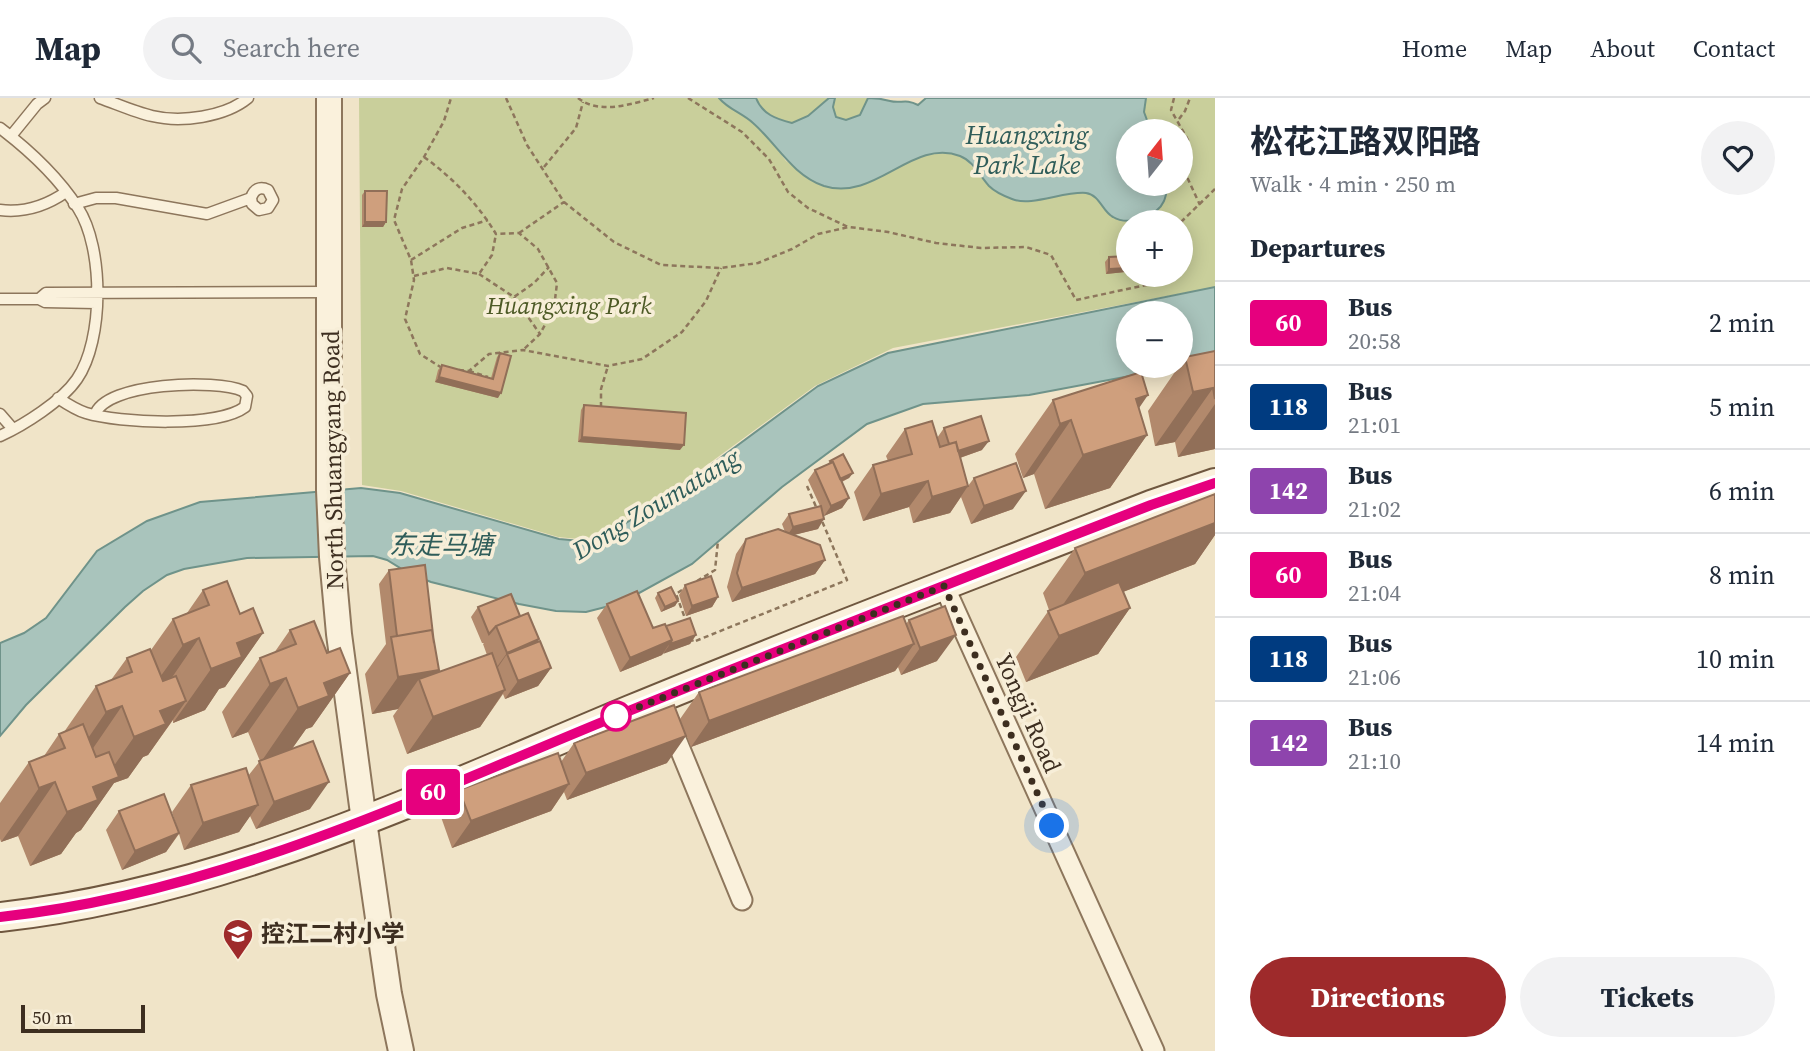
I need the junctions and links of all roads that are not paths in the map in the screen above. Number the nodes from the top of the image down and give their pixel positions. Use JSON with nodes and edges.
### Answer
{"nodes":[{"id":1,"x":45,"y":98,"type":"edge"},
{"id":2,"x":100,"y":98,"type":"edge"},
{"id":3,"x":248,"y":98,"type":"edge"},
{"id":4,"x":330,"y":98,"type":"edge"},
{"id":5,"x":0,"y":128,"type":"edge"},
{"id":6,"x":10,"y":136,"type":"junction"},
{"id":7,"x":65,"y":192,"type":"junction"},
{"id":8,"x":251,"y":198,"type":"dead end"},
{"id":9,"x":75,"y":204,"type":"junction"},
{"id":10,"x":0,"y":210,"type":"edge"},
{"id":11,"x":330,"y":292,"type":"junction"},
{"id":12,"x":96,"y":298,"type":"junction"},
{"id":13,"x":0,"y":299,"type":"edge"},
{"id":14,"x":58,"y":398,"type":"junction"},
{"id":15,"x":0,"y":414,"type":"edge"},
{"id":16,"x":95,"y":415,"type":"junction"},
{"id":17,"x":13,"y":429,"type":"junction"},
{"id":18,"x":0,"y":436,"type":"edge"},
{"id":19,"x":1215,"y":483,"type":"edge"},
{"id":20,"x":944,"y":586,"type":"junction"},
{"id":21,"x":659,"y":698,"type":"junction"},
{"id":22,"x":363,"y":821,"type":"junction"},
{"id":23,"x":742,"y":900,"type":"dead end"},
{"id":24,"x":0,"y":917,"type":"edge"},
{"id":25,"x":401,"y":1051,"type":"edge"},
{"id":26,"x":1154,"y":1051,"type":"edge"}],
"edges":[{"from":1,"to":6,"type":"lane"},
{"from":2,"to":3,"type":"lane"},
{"from":4,"to":11,"type":"street","name":"North Shuangyang Road"},
{"from":5,"to":6,"type":"lane"},
{"from":6,"to":7,"type":"lane"},
{"from":7,"to":9,"type":"lane"},
{"from":7,"to":10,"type":"lane"},
{"from":8,"to":9,"type":"lane"},
{"from":9,"to":12,"type":"lane"},
{"from":11,"to":12,"type":"lane"},
{"from":11,"to":22,"type":"street","name":"North Shuangyang Road"},
{"from":12,"to":13,"type":"lane"},
{"from":12,"to":14,"type":"lane"},
{"from":14,"to":16,"type":"lane"},
{"from":14,"to":17,"type":"lane"},
{"from":15,"to":17,"type":"lane"},
{"from":16,"to":16,"type":"lane"},
{"from":17,"to":18,"type":"lane"},
{"from":19,"to":20,"type":"main road"},
{"from":20,"to":21,"type":"main road"},
{"from":20,"to":26,"type":"street","name":"Yongji Road"},
{"from":21,"to":22,"type":"main road"},
{"from":21,"to":23,"type":"street"},
{"from":22,"to":24,"type":"main road"},
{"from":22,"to":25,"type":"street","name":"North Shuangyang Road"}]}
